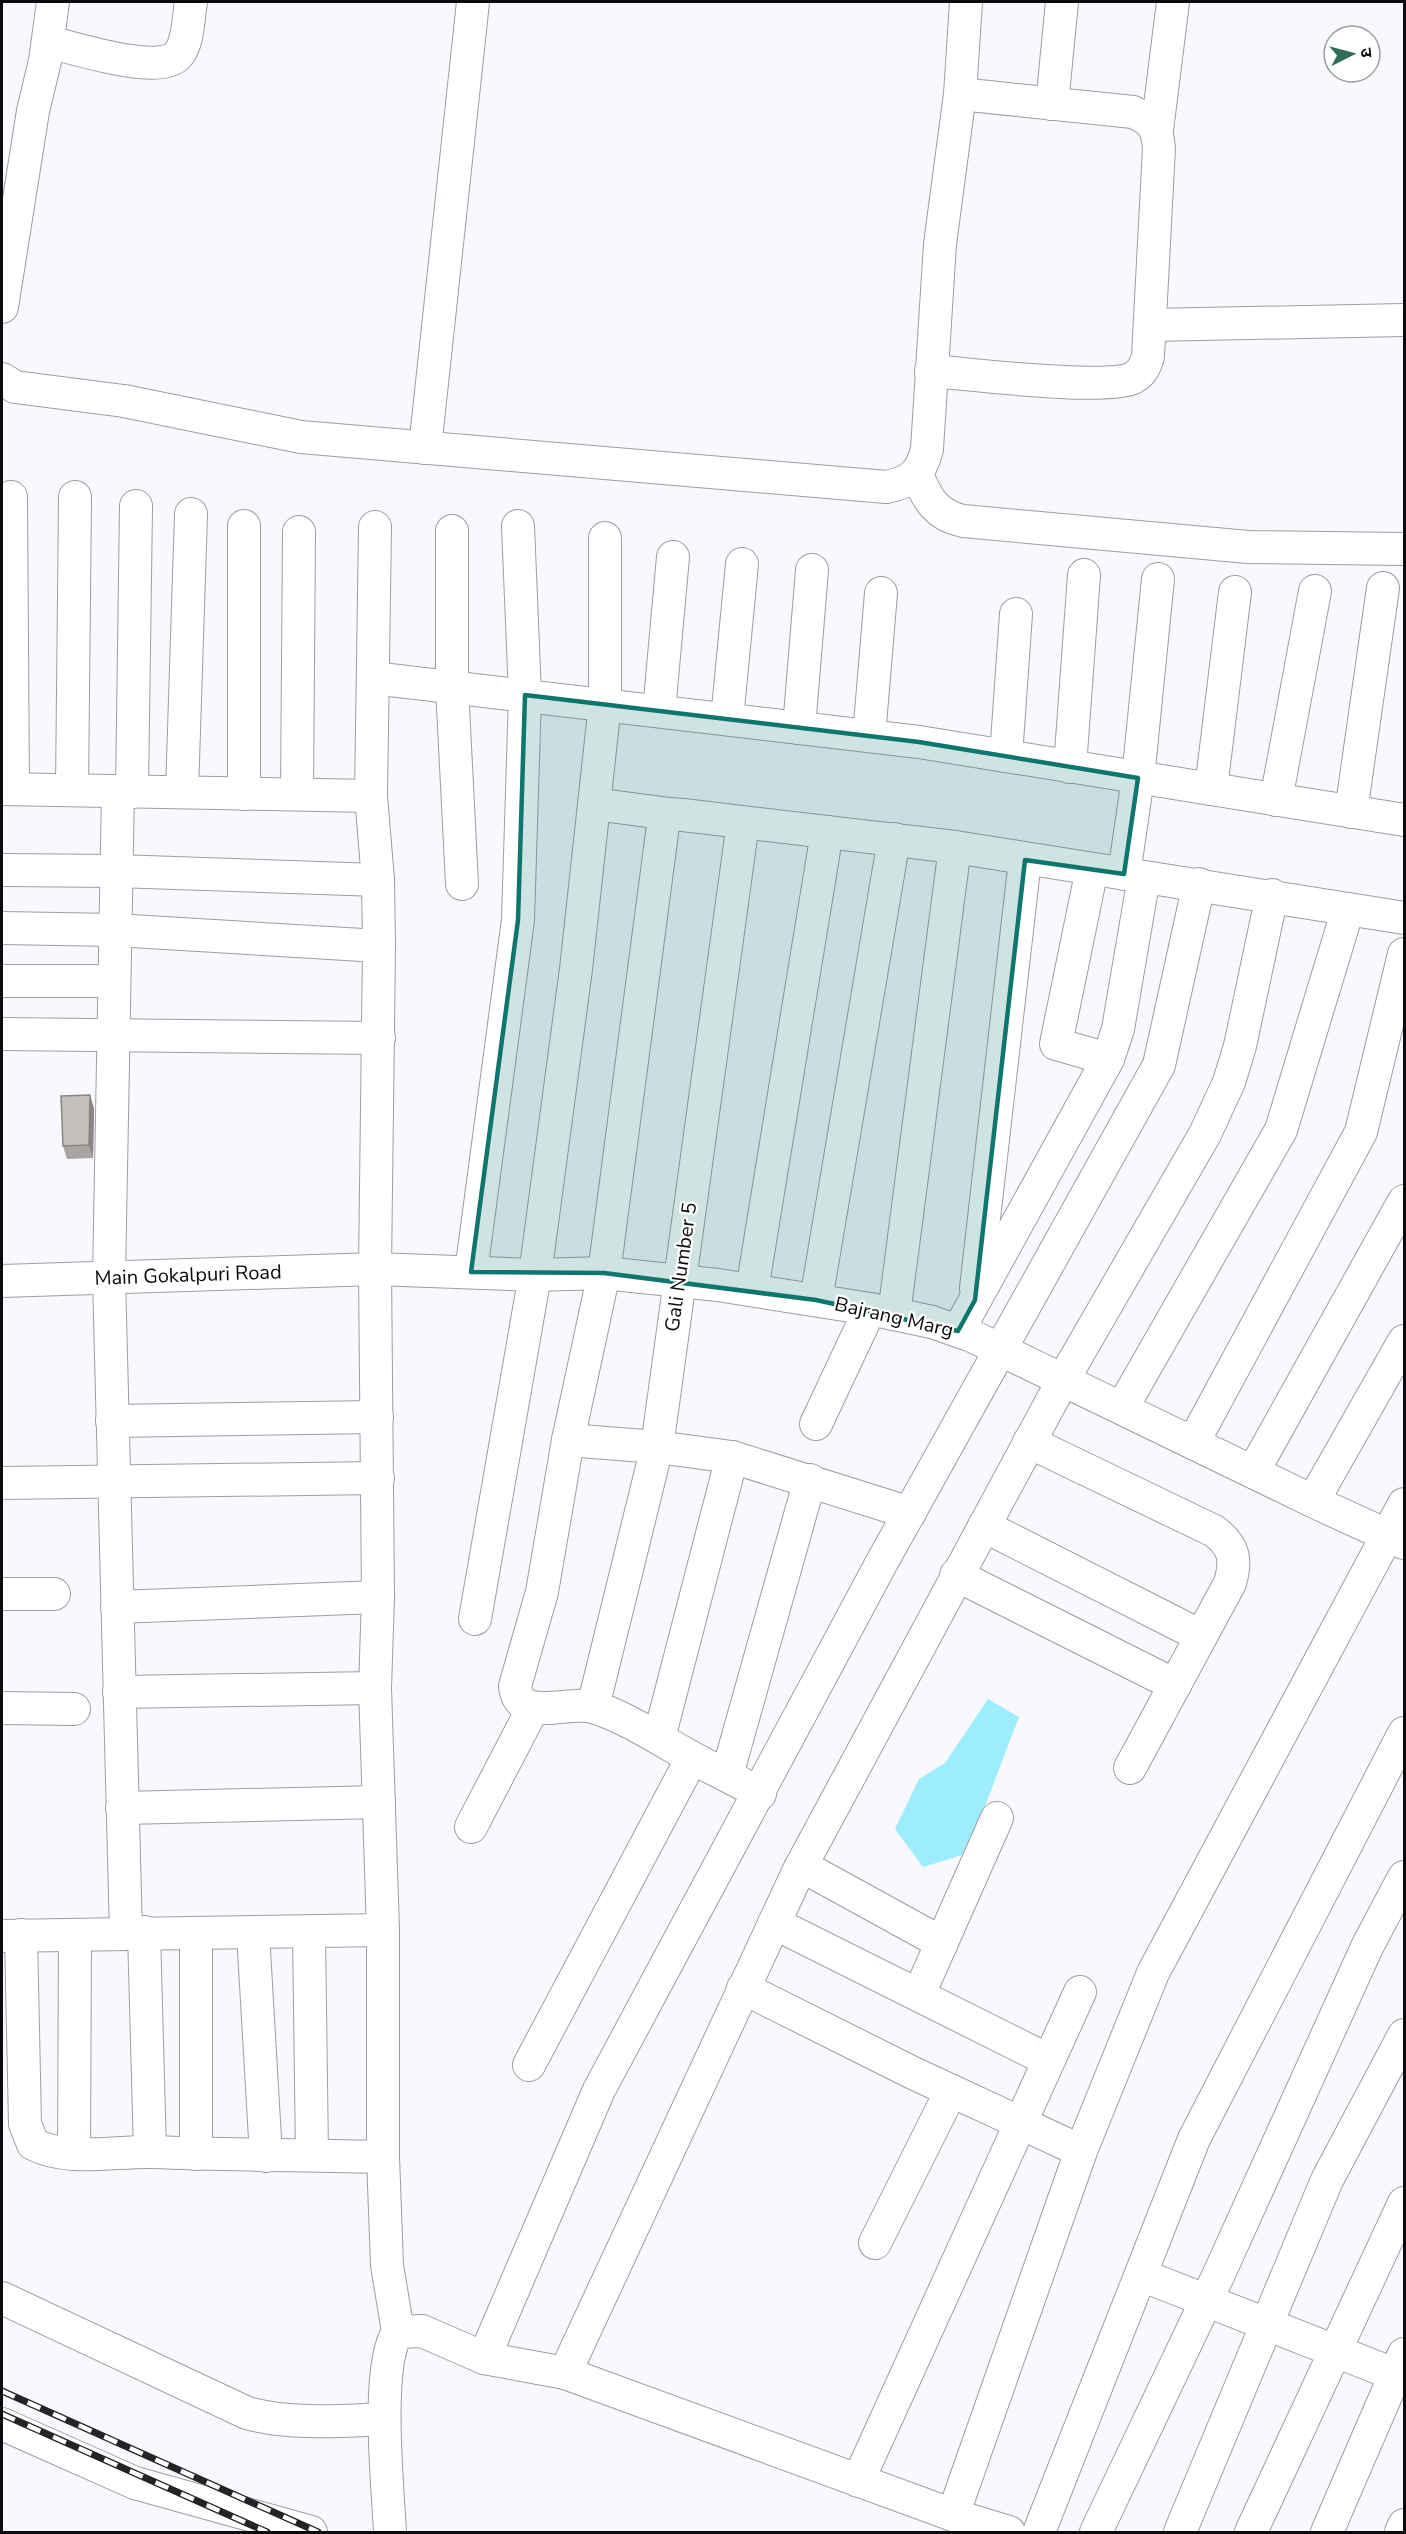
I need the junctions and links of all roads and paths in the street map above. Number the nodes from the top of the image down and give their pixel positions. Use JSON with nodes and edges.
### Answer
{"nodes":[{"id":1,"x":53,"y":2,"type":"edge"},
{"id":2,"x":191,"y":2,"type":"edge"},
{"id":3,"x":473,"y":2,"type":"edge"},
{"id":4,"x":966,"y":2,"type":"edge"},
{"id":5,"x":1062,"y":2,"type":"edge"},
{"id":6,"x":1173,"y":2,"type":"edge"},
{"id":7,"x":49,"y":42,"type":"junction"},
{"id":8,"x":960,"y":94,"type":"junction"},
{"id":9,"x":1052,"y":104,"type":"junction"},
{"id":10,"x":1157,"y":130,"type":"junction"},
{"id":11,"x":2,"y":307,"type":"edge"},
{"id":12,"x":1404,"y":320,"type":"edge"},
{"id":13,"x":1151,"y":325,"type":"junction"},
{"id":14,"x":931,"y":371,"type":"junction"},
{"id":15,"x":2,"y":379,"type":"edge"},
{"id":16,"x":425,"y":448,"type":"junction"},
{"id":17,"x":917,"y":476,"type":"junction"},
{"id":18,"x":11,"y":497,"type":"dead end"},
{"id":19,"x":75,"y":497,"type":"dead end"},
{"id":20,"x":136,"y":506,"type":"dead end"},
{"id":21,"x":191,"y":514,"type":"dead end"},
{"id":22,"x":244,"y":526,"type":"dead end"},
{"id":23,"x":518,"y":526,"type":"dead end"},
{"id":24,"x":375,"y":527,"type":"dead end"},
{"id":25,"x":452,"y":531,"type":"dead end"},
{"id":26,"x":299,"y":532,"type":"dead end"},
{"id":27,"x":605,"y":538,"type":"dead end"},
{"id":28,"x":1404,"y":549,"type":"edge"},
{"id":29,"x":673,"y":557,"type":"dead end"},
{"id":30,"x":742,"y":564,"type":"dead end"},
{"id":31,"x":812,"y":570,"type":"dead end"},
{"id":32,"x":1084,"y":575,"type":"dead end"},
{"id":33,"x":1158,"y":579,"type":"dead end"},
{"id":34,"x":1383,"y":588,"type":"dead end"},
{"id":35,"x":1314,"y":591,"type":"dead end"},
{"id":36,"x":1235,"y":592,"type":"dead end"},
{"id":37,"x":881,"y":593,"type":"dead end"},
{"id":38,"x":1016,"y":614,"type":"dead end"},
{"id":39,"x":373,"y":678,"type":"junction"},
{"id":40,"x":452,"y":687,"type":"junction"},
{"id":41,"x":525,"y":695,"type":"junction"},
{"id":42,"x":604,"y":705,"type":"junction"},
{"id":43,"x":659,"y":711,"type":"junction"},
{"id":44,"x":727,"y":719,"type":"junction"},
{"id":45,"x":799,"y":728,"type":"junction"},
{"id":46,"x":868,"y":736,"type":"junction"},
{"id":47,"x":1006,"y":756,"type":"junction"},
{"id":48,"x":1070,"y":766,"type":"junction"},
{"id":49,"x":1138,"y":777,"type":"junction"},
{"id":50,"x":7,"y":789,"type":"edge"},
{"id":51,"x":1211,"y":789,"type":"junction"},
{"id":52,"x":72,"y":790,"type":"junction"},
{"id":53,"x":125,"y":791,"type":"junction"},
{"id":54,"x":183,"y":792,"type":"junction"},
{"id":55,"x":244,"y":794,"type":"junction"},
{"id":56,"x":297,"y":794,"type":"junction"},
{"id":57,"x":370,"y":796,"type":"junction"},
{"id":58,"x":1276,"y":800,"type":"junction"},
{"id":59,"x":594,"y":804,"type":"junction"},
{"id":60,"x":1351,"y":812,"type":"junction"},
{"id":61,"x":670,"y":814,"type":"junction"},
{"id":62,"x":1404,"y":820,"type":"edge"},
{"id":63,"x":743,"y":823,"type":"junction"},
{"id":64,"x":827,"y":832,"type":"junction"},
{"id":65,"x":894,"y":839,"type":"junction"},
{"id":66,"x":955,"y":847,"type":"junction"},
{"id":67,"x":1025,"y":860,"type":"junction"},
{"id":68,"x":1092,"y":869,"type":"junction"},
{"id":69,"x":2,"y":870,"type":"edge"},
{"id":70,"x":116,"y":871,"type":"junction"},
{"id":71,"x":1134,"y":875,"type":"junction"},
{"id":72,"x":378,"y":880,"type":"junction"},
{"id":73,"x":462,"y":884,"type":"dead end"},
{"id":74,"x":1199,"y":884,"type":"junction"},
{"id":75,"x":1272,"y":895,"type":"junction"},
{"id":76,"x":1348,"y":909,"type":"junction"},
{"id":77,"x":1404,"y":918,"type":"edge"},
{"id":78,"x":2,"y":928,"type":"edge"},
{"id":79,"x":115,"y":930,"type":"junction"},
{"id":80,"x":380,"y":946,"type":"junction"},
{"id":81,"x":1404,"y":954,"type":"edge"},
{"id":82,"x":2,"y":981,"type":"edge"},
{"id":83,"x":114,"y":981,"type":"junction"},
{"id":84,"x":2,"y":1034,"type":"edge"},
{"id":85,"x":113,"y":1036,"type":"junction"},
{"id":86,"x":379,"y":1038,"type":"junction"},
{"id":87,"x":1108,"y":1059,"type":"junction"},
{"id":88,"x":1404,"y":1201,"type":"edge"},
{"id":89,"x":375,"y":1269,"type":"junction"},
{"id":90,"x":471,"y":1272,"type":"junction"},
{"id":91,"x":604,"y":1273,"type":"junction"},
{"id":92,"x":535,"y":1275,"type":"junction"},
{"id":93,"x":109,"y":1278,"type":"junction"},
{"id":94,"x":679,"y":1280,"type":"junction"},
{"id":95,"x":2,"y":1281,"type":"edge"},
{"id":96,"x":752,"y":1290,"type":"junction"},
{"id":97,"x":816,"y":1300,"type":"junction"},
{"id":98,"x":975,"y":1300,"type":"junction"},
{"id":99,"x":882,"y":1311,"type":"junction"},
{"id":100,"x":958,"y":1331,"type":"junction"},
{"id":101,"x":1404,"y":1341,"type":"edge"},
{"id":102,"x":1000,"y":1349,"type":"junction"},
{"id":103,"x":1063,"y":1380,"type":"junction"},
{"id":104,"x":1122,"y":1408,"type":"junction"},
{"id":105,"x":377,"y":1417,"type":"junction"},
{"id":106,"x":112,"y":1421,"type":"junction"},
{"id":107,"x":816,"y":1424,"type":"dead end"},
{"id":108,"x":567,"y":1440,"type":"junction"},
{"id":109,"x":1029,"y":1442,"type":"junction"},
{"id":110,"x":1193,"y":1443,"type":"junction"},
{"id":111,"x":657,"y":1447,"type":"junction"},
{"id":112,"x":732,"y":1457,"type":"junction"},
{"id":113,"x":1253,"y":1472,"type":"junction"},
{"id":114,"x":378,"y":1478,"type":"junction"},
{"id":115,"x":810,"y":1480,"type":"junction"},
{"id":116,"x":2,"y":1483,"type":"edge"},
{"id":117,"x":114,"y":1483,"type":"junction"},
{"id":118,"x":1313,"y":1502,"type":"junction"},
{"id":119,"x":1404,"y":1504,"type":"edge"},
{"id":120,"x":909,"y":1513,"type":"junction"},
{"id":121,"x":984,"y":1526,"type":"junction"},
{"id":122,"x":1396,"y":1539,"type":"edge"},
{"id":123,"x":956,"y":1575,"type":"junction"},
{"id":124,"x":2,"y":1594,"type":"edge"},
{"id":125,"x":54,"y":1594,"type":"dead end"},
{"id":126,"x":378,"y":1597,"type":"junction"},
{"id":127,"x":117,"y":1607,"type":"junction"},
{"id":128,"x":476,"y":1619,"type":"dead end"},
{"id":129,"x":1201,"y":1636,"type":"junction"},
{"id":130,"x":1175,"y":1685,"type":"junction"},
{"id":131,"x":375,"y":1688,"type":"junction"},
{"id":132,"x":119,"y":1692,"type":"junction"},
{"id":133,"x":593,"y":1707,"type":"junction"},
{"id":134,"x":2,"y":1708,"type":"edge"},
{"id":135,"x":533,"y":1708,"type":"junction"},
{"id":136,"x":74,"y":1709,"type":"dead end"},
{"id":137,"x":1404,"y":1732,"type":"edge"},
{"id":138,"x":659,"y":1738,"type":"junction"},
{"id":139,"x":692,"y":1758,"type":"junction"},
{"id":140,"x":1130,"y":1768,"type":"dead end"},
{"id":141,"x":728,"y":1775,"type":"junction"},
{"id":142,"x":760,"y":1794,"type":"junction"},
{"id":143,"x":378,"y":1802,"type":"junction"},
{"id":144,"x":122,"y":1808,"type":"junction"},
{"id":145,"x":997,"y":1818,"type":"dead end"},
{"id":146,"x":471,"y":1827,"type":"dead end"},
{"id":147,"x":802,"y":1866,"type":"junction"},
{"id":148,"x":1404,"y":1877,"type":"edge"},
{"id":149,"x":774,"y":1923,"type":"junction"},
{"id":150,"x":383,"y":1930,"type":"junction"},
{"id":151,"x":135,"y":1933,"type":"junction"},
{"id":152,"x":196,"y":1933,"type":"junction"},
{"id":153,"x":253,"y":1933,"type":"junction"},
{"id":154,"x":309,"y":1933,"type":"junction"},
{"id":155,"x":75,"y":1935,"type":"junction"},
{"id":156,"x":11,"y":1936,"type":"edge"},
{"id":157,"x":942,"y":1944,"type":"junction"},
{"id":158,"x":743,"y":1988,"type":"junction"},
{"id":159,"x":1080,"y":1992,"type":"dead end"},
{"id":160,"x":919,"y":1994,"type":"junction"},
{"id":161,"x":1404,"y":2035,"type":"edge"},
{"id":162,"x":1048,"y":2060,"type":"junction"},
{"id":163,"x":529,"y":2065,"type":"dead end"},
{"id":164,"x":951,"y":2091,"type":"junction"},
{"id":165,"x":1018,"y":2122,"type":"junction"},
{"id":166,"x":1081,"y":2151,"type":"junction"},
{"id":167,"x":150,"y":2152,"type":"junction"},
{"id":168,"x":74,"y":2153,"type":"junction"},
{"id":169,"x":196,"y":2154,"type":"junction"},
{"id":170,"x":312,"y":2155,"type":"junction"},
{"id":171,"x":266,"y":2156,"type":"junction"},
{"id":172,"x":383,"y":2157,"type":"junction"},
{"id":173,"x":1404,"y":2203,"type":"edge"},
{"id":174,"x":875,"y":2243,"type":"dead end"},
{"id":175,"x":1141,"y":2275,"type":"junction"},
{"id":176,"x":2,"y":2298,"type":"edge"},
{"id":177,"x":1206,"y":2300,"type":"junction"},
{"id":178,"x":1267,"y":2324,"type":"junction"},
{"id":179,"x":398,"y":2332,"type":"junction"},
{"id":180,"x":1335,"y":2353,"type":"junction"},
{"id":181,"x":484,"y":2358,"type":"junction"},
{"id":182,"x":1401,"y":2369,"type":"edge"},
{"id":183,"x":565,"y":2373,"type":"junction"},
{"id":184,"x":384,"y":2423,"type":"junction"},
{"id":185,"x":2,"y":2424,"type":"edge"},
{"id":186,"x":858,"y":2481,"type":"junction"},
{"id":187,"x":953,"y":2515,"type":"junction"},
{"id":188,"x":390,"y":2520,"type":"edge"},
{"id":189,"x":1404,"y":2525,"type":"edge"},
{"id":190,"x":311,"y":2532,"type":"edge"},
{"id":191,"x":1009,"y":2532,"type":"edge"},
{"id":192,"x":1039,"y":2532,"type":"edge"},
{"id":193,"x":1096,"y":2532,"type":"edge"},
{"id":194,"x":1180,"y":2532,"type":"edge"},
{"id":195,"x":1251,"y":2532,"type":"edge"},
{"id":196,"x":1327,"y":2532,"type":"edge"},
{"id":197,"x":1401,"y":2532,"type":"edge"}],
"edges":[{"from":1,"to":7,"type":"street"},
{"from":2,"to":7,"type":"street"},
{"from":3,"to":16,"type":"street"},
{"from":4,"to":8,"type":"street"},
{"from":5,"to":9,"type":"street"},
{"from":6,"to":10,"type":"street"},
{"from":7,"to":11,"type":"street"},
{"from":8,"to":9,"type":"street"},
{"from":8,"to":14,"type":"street"},
{"from":9,"to":10,"type":"street"},
{"from":10,"to":13,"type":"street"},
{"from":12,"to":13,"type":"street"},
{"from":13,"to":14,"type":"street"},
{"from":14,"to":17,"type":"street"},
{"from":15,"to":16,"type":"street"},
{"from":16,"to":17,"type":"street"},
{"from":17,"to":28,"type":"street"},
{"from":18,"to":50,"type":"street"},
{"from":19,"to":52,"type":"street"},
{"from":20,"to":53,"type":"street"},
{"from":21,"to":54,"type":"street"},
{"from":22,"to":55,"type":"street"},
{"from":23,"to":41,"type":"street"},
{"from":24,"to":39,"type":"street"},
{"from":25,"to":40,"type":"street"},
{"from":26,"to":56,"type":"street"},
{"from":27,"to":42,"type":"street"},
{"from":29,"to":43,"type":"street"},
{"from":30,"to":44,"type":"street"},
{"from":31,"to":45,"type":"street"},
{"from":32,"to":48,"type":"street"},
{"from":33,"to":49,"type":"street"},
{"from":34,"to":60,"type":"street"},
{"from":35,"to":58,"type":"street"},
{"from":36,"to":51,"type":"street"},
{"from":37,"to":46,"type":"street"},
{"from":38,"to":47,"type":"street"},
{"from":39,"to":40,"type":"street"},
{"from":39,"to":57,"type":"street"},
{"from":40,"to":41,"type":"street"},
{"from":40,"to":73,"type":"street"},
{"from":41,"to":42,"type":"street"},
{"from":41,"to":90,"type":"street"},
{"from":42,"to":43,"type":"street"},
{"from":42,"to":59,"type":"street"},
{"from":43,"to":44,"type":"street"},
{"from":44,"to":45,"type":"street"},
{"from":45,"to":46,"type":"street"},
{"from":46,"to":47,"type":"street"},
{"from":47,"to":48,"type":"street"},
{"from":48,"to":49,"type":"street"},
{"from":49,"to":51,"type":"street"},
{"from":49,"to":71,"type":"street"},
{"from":50,"to":52,"type":"street"},
{"from":51,"to":58,"type":"street"},
{"from":52,"to":53,"type":"street"},
{"from":53,"to":54,"type":"street"},
{"from":53,"to":70,"type":"street"},
{"from":54,"to":55,"type":"street"},
{"from":55,"to":56,"type":"street"},
{"from":56,"to":57,"type":"street"},
{"from":57,"to":72,"type":"street"},
{"from":58,"to":60,"type":"street"},
{"from":59,"to":61,"type":"street"},
{"from":59,"to":92,"type":"street"},
{"from":60,"to":62,"type":"street"},
{"from":61,"to":63,"type":"street"},
{"from":61,"to":91,"type":"street"},
{"from":63,"to":64,"type":"street"},
{"from":63,"to":94,"type":"street","name":"Gali Number 5"},
{"from":64,"to":65,"type":"street"},
{"from":64,"to":96,"type":"street"},
{"from":65,"to":66,"type":"street"},
{"from":65,"to":97,"type":"street"},
{"from":66,"to":67,"type":"street"},
{"from":66,"to":99,"type":"street"},
{"from":67,"to":68,"type":"street"},
{"from":67,"to":98,"type":"street"},
{"from":68,"to":71,"type":"street"},
{"from":68,"to":87,"type":"street"},
{"from":69,"to":70,"type":"street"},
{"from":70,"to":72,"type":"street"},
{"from":70,"to":79,"type":"street"},
{"from":71,"to":74,"type":"street"},
{"from":71,"to":87,"type":"street"},
{"from":72,"to":80,"type":"street"},
{"from":74,"to":75,"type":"street"},
{"from":74,"to":102,"type":"street"},
{"from":75,"to":76,"type":"street"},
{"from":75,"to":103,"type":"street"},
{"from":76,"to":77,"type":"street"},
{"from":76,"to":104,"type":"street"},
{"from":78,"to":79,"type":"street"},
{"from":79,"to":80,"type":"street"},
{"from":79,"to":83,"type":"street"},
{"from":80,"to":86,"type":"street"},
{"from":81,"to":110,"type":"street"},
{"from":82,"to":83,"type":"street"},
{"from":83,"to":85,"type":"street"},
{"from":84,"to":85,"type":"street"},
{"from":85,"to":86,"type":"street"},
{"from":85,"to":93,"type":"street"},
{"from":86,"to":89,"type":"street"},
{"from":87,"to":98,"type":"street"},
{"from":88,"to":113,"type":"street"},
{"from":89,"to":90,"type":"street","name":"Bajrang Marg"},
{"from":89,"to":93,"type":"street","name":"Main Gokalpuri Road"},
{"from":89,"to":105,"type":"street"},
{"from":90,"to":92,"type":"street","name":"Bajrang Marg"},
{"from":91,"to":92,"type":"street","name":"Bajrang Marg"},
{"from":91,"to":94,"type":"street","name":"Bajrang Marg"},
{"from":91,"to":108,"type":"street"},
{"from":92,"to":128,"type":"street"},
{"from":93,"to":95,"type":"street","name":"Main Gokalpuri Road"},
{"from":93,"to":106,"type":"street"},
{"from":94,"to":96,"type":"street","name":"Bajrang Marg"},
{"from":94,"to":111,"type":"street","name":"Gali Number 5"},
{"from":96,"to":97,"type":"street","name":"Bajrang Marg"},
{"from":97,"to":99,"type":"street","name":"Bajrang Marg"},
{"from":98,"to":100,"type":"street"},
{"from":99,"to":100,"type":"street","name":"Bajrang Marg"},
{"from":99,"to":107,"type":"street"},
{"from":100,"to":102,"type":"street","name":"Bajrang Marg"},
{"from":101,"to":118,"type":"street"},
{"from":102,"to":103,"type":"street","name":"Bajrang Marg"},
{"from":102,"to":120,"type":"street"},
{"from":103,"to":104,"type":"street","name":"Bajrang Marg"},
{"from":103,"to":109,"type":"street"},
{"from":104,"to":110,"type":"street","name":"Bajrang Marg"},
{"from":105,"to":106,"type":"street"},
{"from":105,"to":114,"type":"street"},
{"from":106,"to":117,"type":"street"},
{"from":108,"to":111,"type":"street"},
{"from":108,"to":135,"type":"street"},
{"from":109,"to":121,"type":"street"},
{"from":109,"to":129,"type":"street"},
{"from":110,"to":113,"type":"street","name":"Bajrang Marg"},
{"from":111,"to":112,"type":"street"},
{"from":111,"to":133,"type":"street","name":"Gali Number 5"},
{"from":112,"to":115,"type":"street"},
{"from":112,"to":138,"type":"street"},
{"from":113,"to":118,"type":"street","name":"Bajrang Marg"},
{"from":114,"to":117,"type":"street"},
{"from":114,"to":126,"type":"street"},
{"from":115,"to":120,"type":"street"},
{"from":115,"to":141,"type":"street"},
{"from":116,"to":117,"type":"street"},
{"from":117,"to":127,"type":"street"},
{"from":118,"to":122,"type":"street","name":"Bajrang Marg"},
{"from":119,"to":122,"type":"street"},
{"from":120,"to":142,"type":"street"},
{"from":121,"to":123,"type":"street"},
{"from":121,"to":129,"type":"street"},
{"from":122,"to":166,"type":"street"},
{"from":123,"to":130,"type":"street"},
{"from":123,"to":147,"type":"street"},
{"from":124,"to":125,"type":"street"},
{"from":126,"to":127,"type":"street"},
{"from":126,"to":131,"type":"street"},
{"from":127,"to":132,"type":"street"},
{"from":129,"to":130,"type":"street"},
{"from":130,"to":140,"type":"street"},
{"from":131,"to":132,"type":"street"},
{"from":131,"to":143,"type":"street"},
{"from":132,"to":144,"type":"street"},
{"from":133,"to":135,"type":"street"},
{"from":133,"to":138,"type":"street"},
{"from":134,"to":136,"type":"street"},
{"from":135,"to":146,"type":"street"},
{"from":137,"to":175,"type":"street"},
{"from":138,"to":139,"type":"street"},
{"from":139,"to":141,"type":"street"},
{"from":139,"to":163,"type":"street"},
{"from":141,"to":142,"type":"street"},
{"from":142,"to":181,"type":"street"},
{"from":143,"to":144,"type":"street"},
{"from":143,"to":150,"type":"street"},
{"from":144,"to":151,"type":"street"},
{"from":145,"to":157,"type":"street"},
{"from":147,"to":149,"type":"street"},
{"from":147,"to":157,"type":"street"},
{"from":148,"to":177,"type":"street"},
{"from":149,"to":158,"type":"street"},
{"from":149,"to":160,"type":"street"},
{"from":150,"to":154,"type":"street"},
{"from":150,"to":172,"type":"street"},
{"from":151,"to":152,"type":"street"},
{"from":151,"to":155,"type":"street"},
{"from":151,"to":167,"type":"street"},
{"from":152,"to":153,"type":"street"},
{"from":152,"to":169,"type":"street"},
{"from":153,"to":154,"type":"street"},
{"from":153,"to":171,"type":"street"},
{"from":154,"to":170,"type":"street"},
{"from":155,"to":156,"type":"street"},
{"from":155,"to":168,"type":"street"},
{"from":156,"to":168,"type":"street"},
{"from":157,"to":160,"type":"street"},
{"from":158,"to":164,"type":"street"},
{"from":158,"to":183,"type":"street"},
{"from":159,"to":162,"type":"street"},
{"from":160,"to":162,"type":"street"},
{"from":161,"to":178,"type":"street"},
{"from":162,"to":165,"type":"street"},
{"from":164,"to":165,"type":"street"},
{"from":164,"to":174,"type":"street"},
{"from":165,"to":166,"type":"street"},
{"from":165,"to":186,"type":"street"},
{"from":166,"to":187,"type":"street"},
{"from":167,"to":168,"type":"street"},
{"from":167,"to":169,"type":"street"},
{"from":169,"to":171,"type":"street"},
{"from":170,"to":171,"type":"street"},
{"from":170,"to":172,"type":"street"},
{"from":172,"to":179,"type":"street"},
{"from":173,"to":180,"type":"street"},
{"from":175,"to":177,"type":"street"},
{"from":175,"to":192,"type":"street"},
{"from":176,"to":184,"type":"street"},
{"from":177,"to":178,"type":"street"},
{"from":177,"to":193,"type":"street"},
{"from":178,"to":180,"type":"street"},
{"from":178,"to":194,"type":"street"},
{"from":179,"to":181,"type":"street"},
{"from":179,"to":184,"type":"street"},
{"from":180,"to":182,"type":"street"},
{"from":180,"to":195,"type":"street"},
{"from":181,"to":183,"type":"street"},
{"from":182,"to":196,"type":"street"},
{"from":183,"to":186,"type":"street"},
{"from":184,"to":188,"type":"street"},
{"from":185,"to":190,"type":"street"},
{"from":186,"to":187,"type":"street"},
{"from":187,"to":191,"type":"street"},
{"from":189,"to":197,"type":"street"}]}
